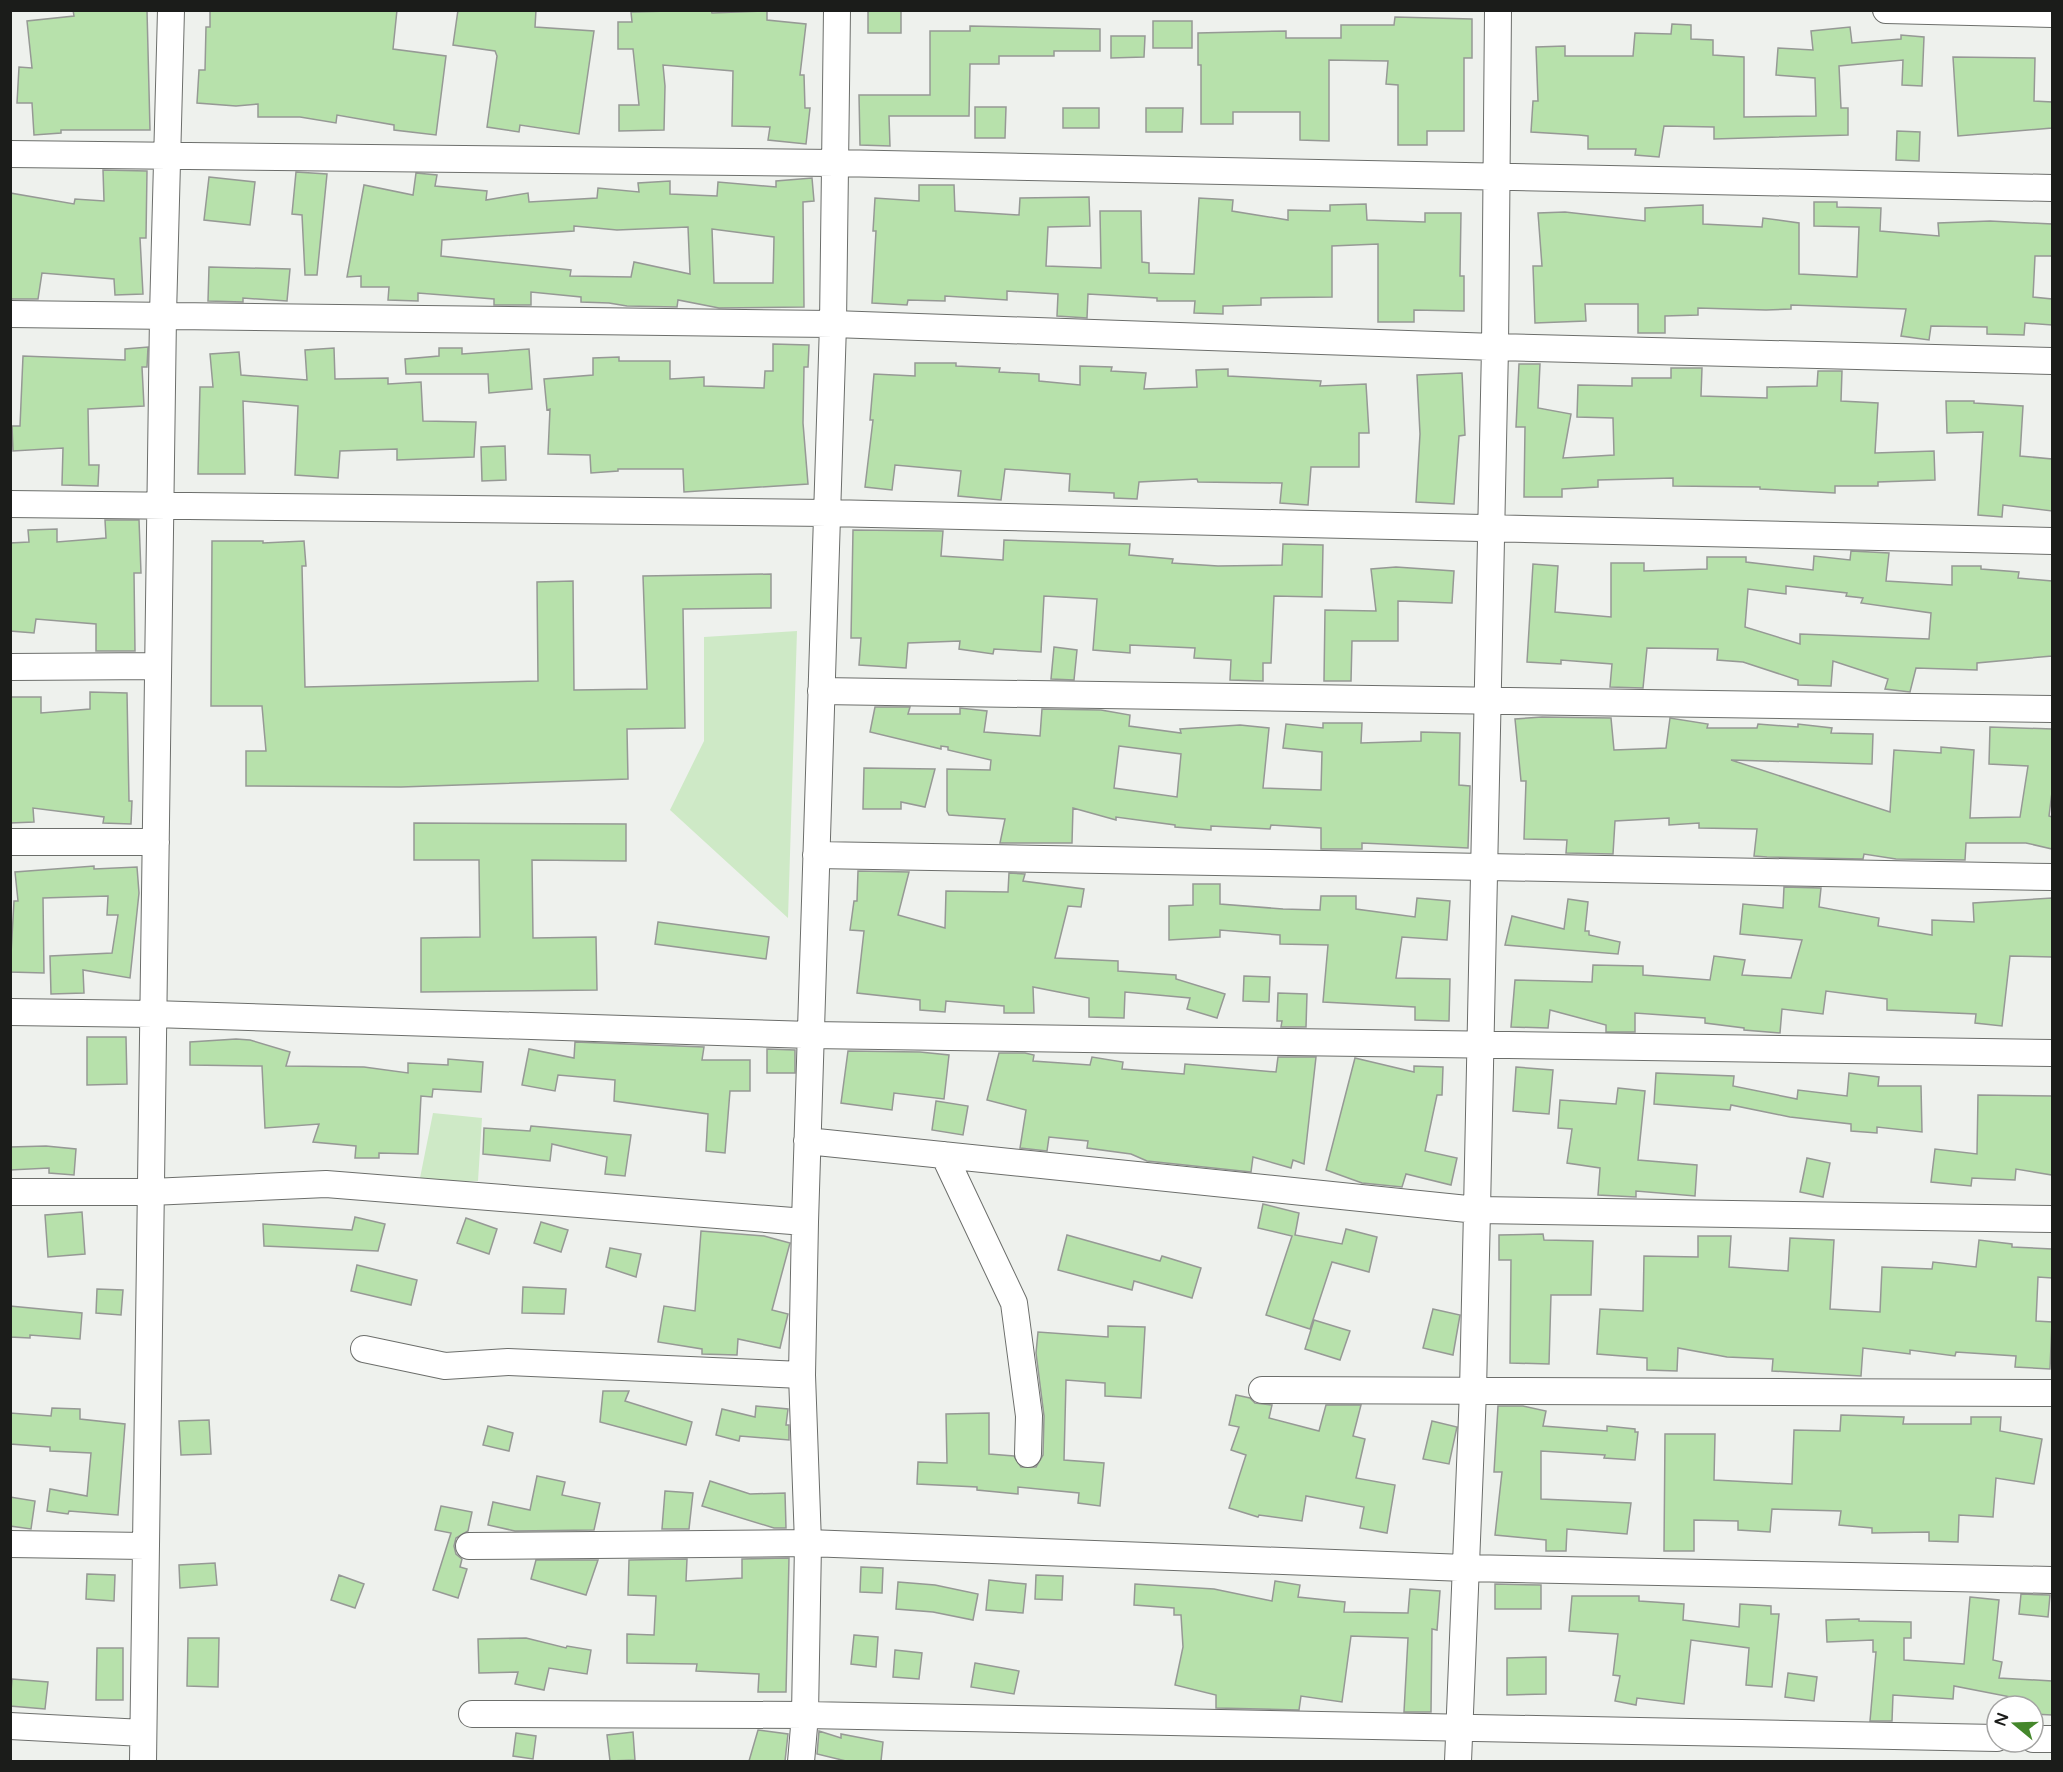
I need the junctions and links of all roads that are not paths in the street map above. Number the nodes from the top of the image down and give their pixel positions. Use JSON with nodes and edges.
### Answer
{"nodes":[{"id":1,"x":171,"y":10,"type":"edge"},
{"id":2,"x":837,"y":10,"type":"edge"},
{"id":3,"x":1498,"y":10,"type":"edge"},
{"id":4,"x":1886,"y":10,"type":"edge"},
{"id":5,"x":2052,"y":14,"type":"edge"},
{"id":6,"x":10,"y":154,"type":"edge"},
{"id":7,"x":167,"y":156,"type":"junction"},
{"id":8,"x":835,"y":163,"type":"junction"},
{"id":9,"x":1496,"y":176,"type":"junction"},
{"id":10,"x":2052,"y":188,"type":"edge"},
{"id":11,"x":10,"y":314,"type":"edge"},
{"id":12,"x":163,"y":315,"type":"junction"},
{"id":13,"x":833,"y":324,"type":"junction"},
{"id":14,"x":1495,"y":347,"type":"junction"},
{"id":15,"x":2052,"y":362,"type":"edge"},
{"id":16,"x":10,"y":504,"type":"edge"},
{"id":17,"x":160,"y":506,"type":"junction"},
{"id":18,"x":827,"y":513,"type":"junction"},
{"id":19,"x":1491,"y":528,"type":"junction"},
{"id":20,"x":2052,"y":541,"type":"edge"},
{"id":21,"x":158,"y":666,"type":"junction"},
{"id":22,"x":10,"y":667,"type":"edge"},
{"id":23,"x":821,"y":691,"type":"junction"},
{"id":24,"x":1488,"y":701,"type":"junction"},
{"id":25,"x":2052,"y":710,"type":"edge"},
{"id":26,"x":10,"y":842,"type":"edge"},
{"id":27,"x":156,"y":842,"type":"junction"},
{"id":28,"x":816,"y":855,"type":"junction"},
{"id":29,"x":1484,"y":867,"type":"junction"},
{"id":30,"x":2052,"y":877,"type":"edge"},
{"id":31,"x":10,"y":1012,"type":"edge"},
{"id":32,"x":153,"y":1014,"type":"junction"},
{"id":33,"x":811,"y":1035,"type":"junction"},
{"id":34,"x":1480,"y":1045,"type":"junction"},
{"id":35,"x":2052,"y":1053,"type":"edge"},
{"id":36,"x":807,"y":1141,"type":"junction"},
{"id":37,"x":944,"y":1155,"type":"junction"},
{"id":38,"x":10,"y":1192,"type":"edge"},
{"id":39,"x":151,"y":1192,"type":"junction"},
{"id":40,"x":1477,"y":1210,"type":"junction"},
{"id":41,"x":2052,"y":1219,"type":"edge"},
{"id":42,"x":805,"y":1222,"type":"junction"},
{"id":43,"x":364,"y":1350,"type":"dead end"},
{"id":44,"x":802,"y":1375,"type":"junction"},
{"id":45,"x":1262,"y":1390,"type":"dead end"},
{"id":46,"x":1473,"y":1391,"type":"junction"},
{"id":47,"x":2052,"y":1393,"type":"edge"},
{"id":48,"x":1028,"y":1454,"type":"dead end"},
{"id":49,"x":808,"y":1543,"type":"junction"},
{"id":50,"x":10,"y":1544,"type":"edge"},
{"id":51,"x":145,"y":1546,"type":"junction"},
{"id":52,"x":469,"y":1546,"type":"dead end"},
{"id":53,"x":1465,"y":1568,"type":"junction"},
{"id":54,"x":2052,"y":1580,"type":"edge"},
{"id":55,"x":472,"y":1714,"type":"dead end"},
{"id":56,"x":805,"y":1715,"type":"junction"},
{"id":57,"x":10,"y":1726,"type":"edge"},
{"id":58,"x":1458,"y":1729,"type":"junction"},
{"id":59,"x":143,"y":1734,"type":"junction"},
{"id":60,"x":1985,"y":1738,"type":"edge"},
{"id":61,"x":142,"y":1761,"type":"edge"},
{"id":62,"x":801,"y":1761,"type":"edge"},
{"id":63,"x":1458,"y":1761,"type":"edge"}],
"edges":[{"from":1,"to":7,"type":"street"},
{"from":2,"to":8,"type":"street"},
{"from":3,"to":9,"type":"street"},
{"from":4,"to":5,"type":"street"},
{"from":6,"to":7,"type":"street"},
{"from":7,"to":8,"type":"street"},
{"from":7,"to":12,"type":"street"},
{"from":8,"to":9,"type":"street"},
{"from":8,"to":13,"type":"street"},
{"from":9,"to":10,"type":"street"},
{"from":9,"to":14,"type":"street"},
{"from":11,"to":12,"type":"street"},
{"from":12,"to":13,"type":"street"},
{"from":12,"to":17,"type":"street"},
{"from":13,"to":14,"type":"street"},
{"from":13,"to":18,"type":"street"},
{"from":14,"to":15,"type":"street"},
{"from":14,"to":19,"type":"street"},
{"from":16,"to":17,"type":"street"},
{"from":17,"to":18,"type":"street"},
{"from":17,"to":21,"type":"street"},
{"from":18,"to":19,"type":"street"},
{"from":18,"to":23,"type":"street"},
{"from":19,"to":20,"type":"street"},
{"from":19,"to":24,"type":"street"},
{"from":21,"to":22,"type":"street"},
{"from":21,"to":27,"type":"street"},
{"from":23,"to":24,"type":"street"},
{"from":23,"to":28,"type":"street"},
{"from":24,"to":25,"type":"street"},
{"from":24,"to":29,"type":"street"},
{"from":26,"to":27,"type":"street"},
{"from":27,"to":32,"type":"street"},
{"from":28,"to":29,"type":"street"},
{"from":28,"to":33,"type":"street"},
{"from":29,"to":30,"type":"street"},
{"from":29,"to":34,"type":"street"},
{"from":31,"to":32,"type":"street"},
{"from":32,"to":33,"type":"street"},
{"from":32,"to":39,"type":"street"},
{"from":33,"to":34,"type":"street"},
{"from":33,"to":36,"type":"street"},
{"from":34,"to":35,"type":"street"},
{"from":34,"to":40,"type":"street"},
{"from":36,"to":37,"type":"street"},
{"from":36,"to":42,"type":"street"},
{"from":37,"to":40,"type":"street"},
{"from":37,"to":48,"type":"street"},
{"from":38,"to":39,"type":"street"},
{"from":39,"to":42,"type":"street"},
{"from":39,"to":51,"type":"street"},
{"from":40,"to":41,"type":"street"},
{"from":40,"to":46,"type":"street"},
{"from":42,"to":44,"type":"street"},
{"from":43,"to":44,"type":"street"},
{"from":44,"to":49,"type":"street"},
{"from":45,"to":46,"type":"street"},
{"from":46,"to":47,"type":"street"},
{"from":46,"to":53,"type":"street"},
{"from":49,"to":52,"type":"street"},
{"from":49,"to":53,"type":"street"},
{"from":49,"to":56,"type":"street"},
{"from":50,"to":51,"type":"street"},
{"from":51,"to":59,"type":"street"},
{"from":53,"to":54,"type":"street"},
{"from":53,"to":58,"type":"street"},
{"from":55,"to":56,"type":"street"},
{"from":56,"to":58,"type":"street"},
{"from":56,"to":62,"type":"street"},
{"from":57,"to":59,"type":"street"},
{"from":58,"to":60,"type":"street"},
{"from":58,"to":63,"type":"street"},
{"from":59,"to":61,"type":"street"}]}
